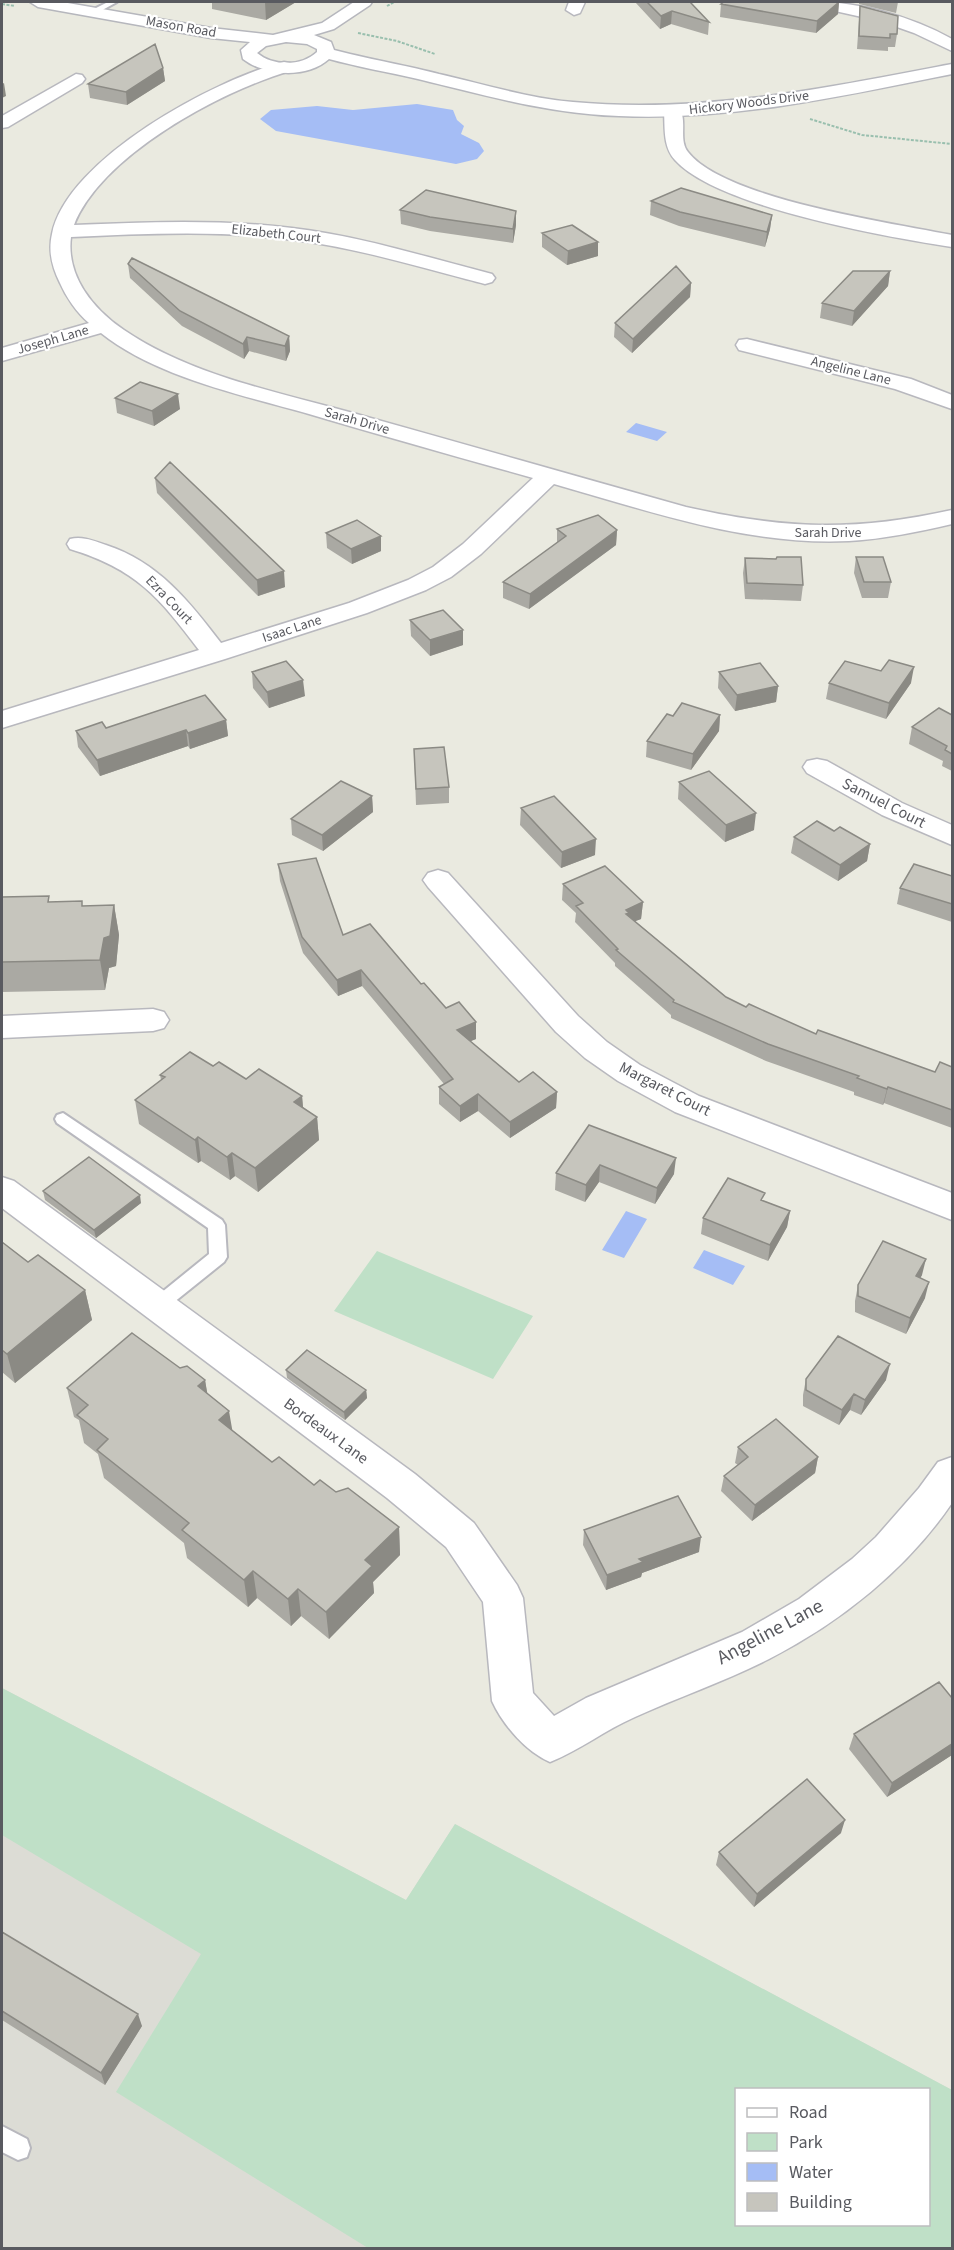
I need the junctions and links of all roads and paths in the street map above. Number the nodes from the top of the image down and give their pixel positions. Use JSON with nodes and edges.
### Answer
{"nodes":[{"id":1,"x":113,"y":2,"type":"edge"},
{"id":2,"x":364,"y":2,"type":"edge"},
{"id":3,"x":382,"y":2,"type":"edge"},
{"id":4,"x":814,"y":2,"type":"edge"},
{"id":5,"x":2,"y":4,"type":"edge"},
{"id":6,"x":31,"y":5,"type":"edge"},
{"id":7,"x":92,"y":12,"type":"junction"},
{"id":8,"x":351,"y":31,"type":"dead end"},
{"id":9,"x":278,"y":38,"type":"junction"},
{"id":10,"x":952,"y":46,"type":"edge"},
{"id":11,"x":325,"y":50,"type":"junction"},
{"id":12,"x":436,"y":54,"type":"dead end"},
{"id":13,"x":250,"y":57,"type":"junction"},
{"id":14,"x":303,"y":65,"type":"junction"},
{"id":15,"x":284,"y":67,"type":"junction"},
{"id":16,"x":952,"y":69,"type":"edge"},
{"id":17,"x":76,"y":79,"type":"dead end"},
{"id":18,"x":234,"y":83,"type":"junction"},
{"id":19,"x":474,"y":89,"type":"junction"},
{"id":20,"x":673,"y":112,"type":"junction"},
{"id":21,"x":806,"y":117,"type":"dead end"},
{"id":22,"x":2,"y":123,"type":"edge"},
{"id":23,"x":952,"y":144,"type":"edge"},
{"id":24,"x":62,"y":231,"type":"junction"},
{"id":25,"x":952,"y":241,"type":"edge"},
{"id":26,"x":485,"y":278,"type":"dead end"},
{"id":27,"x":105,"y":325,"type":"junction"},
{"id":28,"x":747,"y":345,"type":"dead end"},
{"id":29,"x":2,"y":355,"type":"edge"},
{"id":30,"x":952,"y":402,"type":"edge"},
{"id":31,"x":549,"y":476,"type":"junction"},
{"id":32,"x":952,"y":517,"type":"edge"},
{"id":33,"x":79,"y":544,"type":"dead end"},
{"id":34,"x":216,"y":654,"type":"junction"},
{"id":35,"x":2,"y":720,"type":"edge"},
{"id":36,"x":817,"y":767,"type":"dead end"},
{"id":37,"x":952,"y":836,"type":"edge"},
{"id":38,"x":438,"y":880,"type":"dead end"},
{"id":39,"x":153,"y":1020,"type":"dead end"},
{"id":40,"x":2,"y":1027,"type":"edge"},
{"id":41,"x":63,"y":1119,"type":"dead end"},
{"id":42,"x":2,"y":1190,"type":"edge"},
{"id":43,"x":952,"y":1207,"type":"edge"},
{"id":44,"x":157,"y":1306,"type":"junction"},
{"id":45,"x":952,"y":1473,"type":"edge"},
{"id":46,"x":550,"y":1742,"type":"joint"}],
"edges":[{"from":1,"to":7,"type":"lane"},
{"from":2,"to":9,"type":"street","name":"Mason Road"},
{"from":3,"to":11,"type":"street"},
{"from":4,"to":10,"type":"street"},
{"from":5,"to":6,"type":"path"},
{"from":6,"to":7,"type":"street","name":"Mason Road"},
{"from":7,"to":9,"type":"street","name":"Mason Road"},
{"from":7,"to":13,"type":"street","name":"Mason Road"},
{"from":8,"to":12,"type":"path"},
{"from":9,"to":11,"type":"street","name":"Hickory Woods Drive"},
{"from":9,"to":13,"type":"street","name":"Sarah Drive"},
{"from":11,"to":14,"type":"street"},
{"from":11,"to":19,"type":"street","name":"Hickory Woods Drive"},
{"from":13,"to":15,"type":"street","name":"Mason Road"},
{"from":13,"to":18,"type":"street","name":"Sarah Drive"},
{"from":14,"to":15,"type":"street"},
{"from":14,"to":19,"type":"street","name":"Hickory Woods Drive"},
{"from":15,"to":18,"type":"street","name":"Sarah Drive"},
{"from":16,"to":20,"type":"street","name":"Hickory Woods Drive"},
{"from":17,"to":22,"type":"street"},
{"from":18,"to":24,"type":"street","name":"Sarah Drive"},
{"from":19,"to":20,"type":"street","name":"Hickory Woods Drive"},
{"from":20,"to":25,"type":"street"},
{"from":21,"to":23,"type":"path"},
{"from":24,"to":26,"type":"street","name":"Elizabeth Court"},
{"from":24,"to":27,"type":"street","name":"Sarah Drive"},
{"from":27,"to":29,"type":"street","name":"Joseph Lane"},
{"from":27,"to":31,"type":"street","name":"Sarah Drive"},
{"from":28,"to":30,"type":"street","name":"Angeline Lane"},
{"from":31,"to":32,"type":"street","name":"Sarah Drive"},
{"from":31,"to":34,"type":"street","name":"Isaac Lane"},
{"from":33,"to":34,"type":"street","name":"Ezra Court"},
{"from":34,"to":35,"type":"street","name":"Isaac Lane"},
{"from":36,"to":37,"type":"street","name":"Samuel Court"},
{"from":38,"to":43,"type":"street","name":"Margaret Court"},
{"from":39,"to":40,"type":"street"},
{"from":41,"to":44,"type":"lane"},
{"from":42,"to":44,"type":"street","name":"Bordeaux Lane"},
{"from":44,"to":46,"type":"street","name":"Bordeaux Lane"},
{"from":45,"to":46,"type":"street","name":"Angeline Lane"}]}
